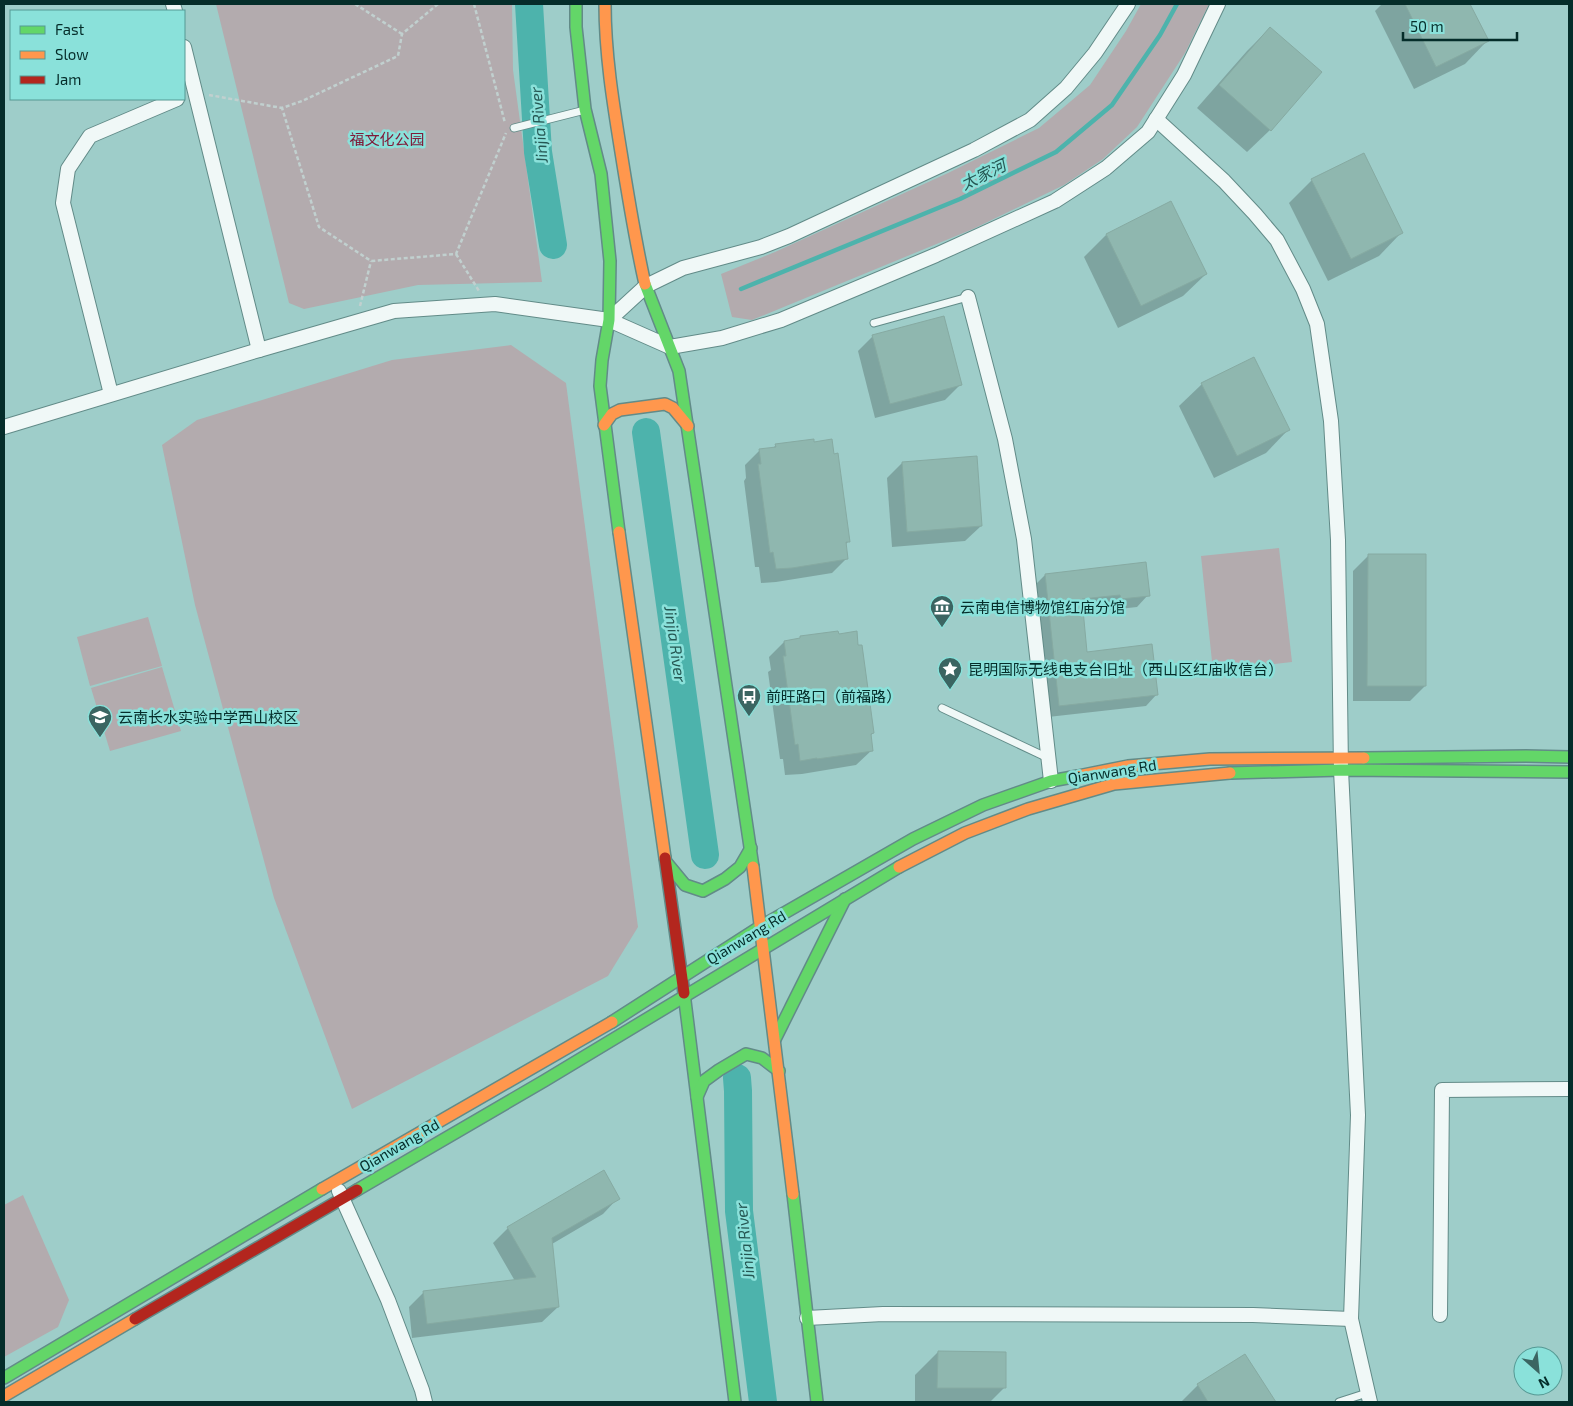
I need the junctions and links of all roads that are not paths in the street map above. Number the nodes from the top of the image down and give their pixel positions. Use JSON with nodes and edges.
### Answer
{"nodes":[{"id":1,"x":576,"y":4,"type":"edge"},
{"id":2,"x":605,"y":4,"type":"edge"},
{"id":3,"x":1128,"y":4,"type":"edge"},
{"id":4,"x":1218,"y":4,"type":"edge"},
{"id":5,"x":185,"y":56,"type":"edge"},
{"id":6,"x":189,"y":94,"type":"edge"},
{"id":7,"x":175,"y":100,"type":"edge"},
{"id":8,"x":585,"y":110,"type":"junction"},
{"id":9,"x":1156,"y":119,"type":"junction"},
{"id":10,"x":514,"y":128,"type":"dead end"},
{"id":11,"x":646,"y":286,"type":"junction"},
{"id":12,"x":968,"y":297,"type":"joint"},
{"id":13,"x":609,"y":320,"type":"junction"},
{"id":14,"x":874,"y":323,"type":"dead end"},
{"id":15,"x":670,"y":346,"type":"junction"},
{"id":16,"x":259,"y":350,"type":"junction"},
{"id":17,"x":111,"y":394,"type":"junction"},
{"id":18,"x":604,"y":425,"type":"junction"},
{"id":19,"x":688,"y":426,"type":"junction"},
{"id":20,"x":4,"y":427,"type":"edge"},
{"id":21,"x":942,"y":708,"type":"dead end"},
{"id":22,"x":1569,"y":757,"type":"edge"},
{"id":23,"x":1048,"y":758,"type":"junction"},
{"id":24,"x":1341,"y":764,"type":"junction"},
{"id":25,"x":1569,"y":772,"type":"edge"},
{"id":26,"x":1051,"y":781,"type":"junction"},
{"id":27,"x":751,"y":848,"type":"junction"},
{"id":28,"x":666,"y":862,"type":"junction"},
{"id":29,"x":845,"y":899,"type":"junction"},
{"id":30,"x":760,"y":927,"type":"junction"},
{"id":31,"x":763,"y":949,"type":"junction"},
{"id":32,"x":681,"y":977,"type":"junction"},
{"id":33,"x":684,"y":996,"type":"junction"},
{"id":34,"x":775,"y":1039,"type":"junction"},
{"id":35,"x":779,"y":1071,"type":"junction"},
{"id":36,"x":1569,"y":1089,"type":"edge"},
{"id":37,"x":697,"y":1097,"type":"junction"},
{"id":38,"x":335,"y":1182,"type":"junction"},
{"id":39,"x":343,"y":1198,"type":"junction"},
{"id":40,"x":1440,"y":1315,"type":"dead end"},
{"id":41,"x":807,"y":1318,"type":"junction"},
{"id":42,"x":1352,"y":1318,"type":"junction"},
{"id":43,"x":4,"y":1378,"type":"edge"},
{"id":44,"x":4,"y":1396,"type":"edge"},
{"id":45,"x":1369,"y":1398,"type":"edge"},
{"id":46,"x":425,"y":1402,"type":"edge"},
{"id":47,"x":736,"y":1402,"type":"edge"},
{"id":48,"x":817,"y":1402,"type":"edge"},
{"id":49,"x":1338,"y":1402,"type":"edge"}],
"edges":[{"from":1,"to":8,"type":"street"},
{"from":2,"to":11,"type":"street"},
{"from":3,"to":11,"type":"street"},
{"from":4,"to":9,"type":"street"},
{"from":5,"to":6,"type":"street"},
{"from":6,"to":16,"type":"street"},
{"from":7,"to":17,"type":"street"},
{"from":8,"to":10,"type":"lane"},
{"from":8,"to":13,"type":"street"},
{"from":9,"to":15,"type":"street"},
{"from":9,"to":24,"type":"street"},
{"from":11,"to":13,"type":"street"},
{"from":11,"to":15,"type":"street"},
{"from":12,"to":14,"type":"lane"},
{"from":12,"to":23,"type":"street"},
{"from":13,"to":15,"type":"street"},
{"from":13,"to":16,"type":"street"},
{"from":13,"to":18,"type":"street"},
{"from":15,"to":19,"type":"street"},
{"from":16,"to":17,"type":"street"},
{"from":17,"to":20,"type":"street"},
{"from":18,"to":19,"type":"street"},
{"from":18,"to":28,"type":"street"},
{"from":19,"to":27,"type":"street"},
{"from":21,"to":23,"type":"lane"},
{"from":22,"to":24,"type":"street","name":"Qianwang Rd"},
{"from":23,"to":26,"type":"street"},
{"from":24,"to":25,"type":"street","name":"Qianwang Rd"},
{"from":24,"to":26,"type":"street","name":"Qianwang Rd"},
{"from":24,"to":29,"type":"street","name":"Qianwang Rd"},
{"from":24,"to":42,"type":"street"},
{"from":26,"to":30,"type":"street","name":"Qianwang Rd"},
{"from":27,"to":28,"type":"street"},
{"from":27,"to":30,"type":"street"},
{"from":28,"to":32,"type":"street"},
{"from":29,"to":31,"type":"street","name":"Qianwang Rd"},
{"from":29,"to":34,"type":"street"},
{"from":30,"to":31,"type":"street"},
{"from":30,"to":32,"type":"street","name":"Qianwang Rd"},
{"from":31,"to":33,"type":"street","name":"Qianwang Rd"},
{"from":31,"to":34,"type":"street"},
{"from":32,"to":33,"type":"street"},
{"from":32,"to":38,"type":"street","name":"Qianwang Rd"},
{"from":33,"to":37,"type":"street"},
{"from":33,"to":39,"type":"street","name":"Qianwang Rd"},
{"from":34,"to":35,"type":"street"},
{"from":35,"to":37,"type":"street"},
{"from":35,"to":41,"type":"street"},
{"from":36,"to":40,"type":"street"},
{"from":37,"to":47,"type":"street"},
{"from":38,"to":39,"type":"street"},
{"from":38,"to":43,"type":"street","name":"Qianwang Rd"},
{"from":39,"to":44,"type":"street","name":"Qianwang Rd"},
{"from":39,"to":46,"type":"street"},
{"from":41,"to":42,"type":"street"},
{"from":41,"to":48,"type":"street"},
{"from":42,"to":45,"type":"street"},
{"from":45,"to":49,"type":"lane"}]}
